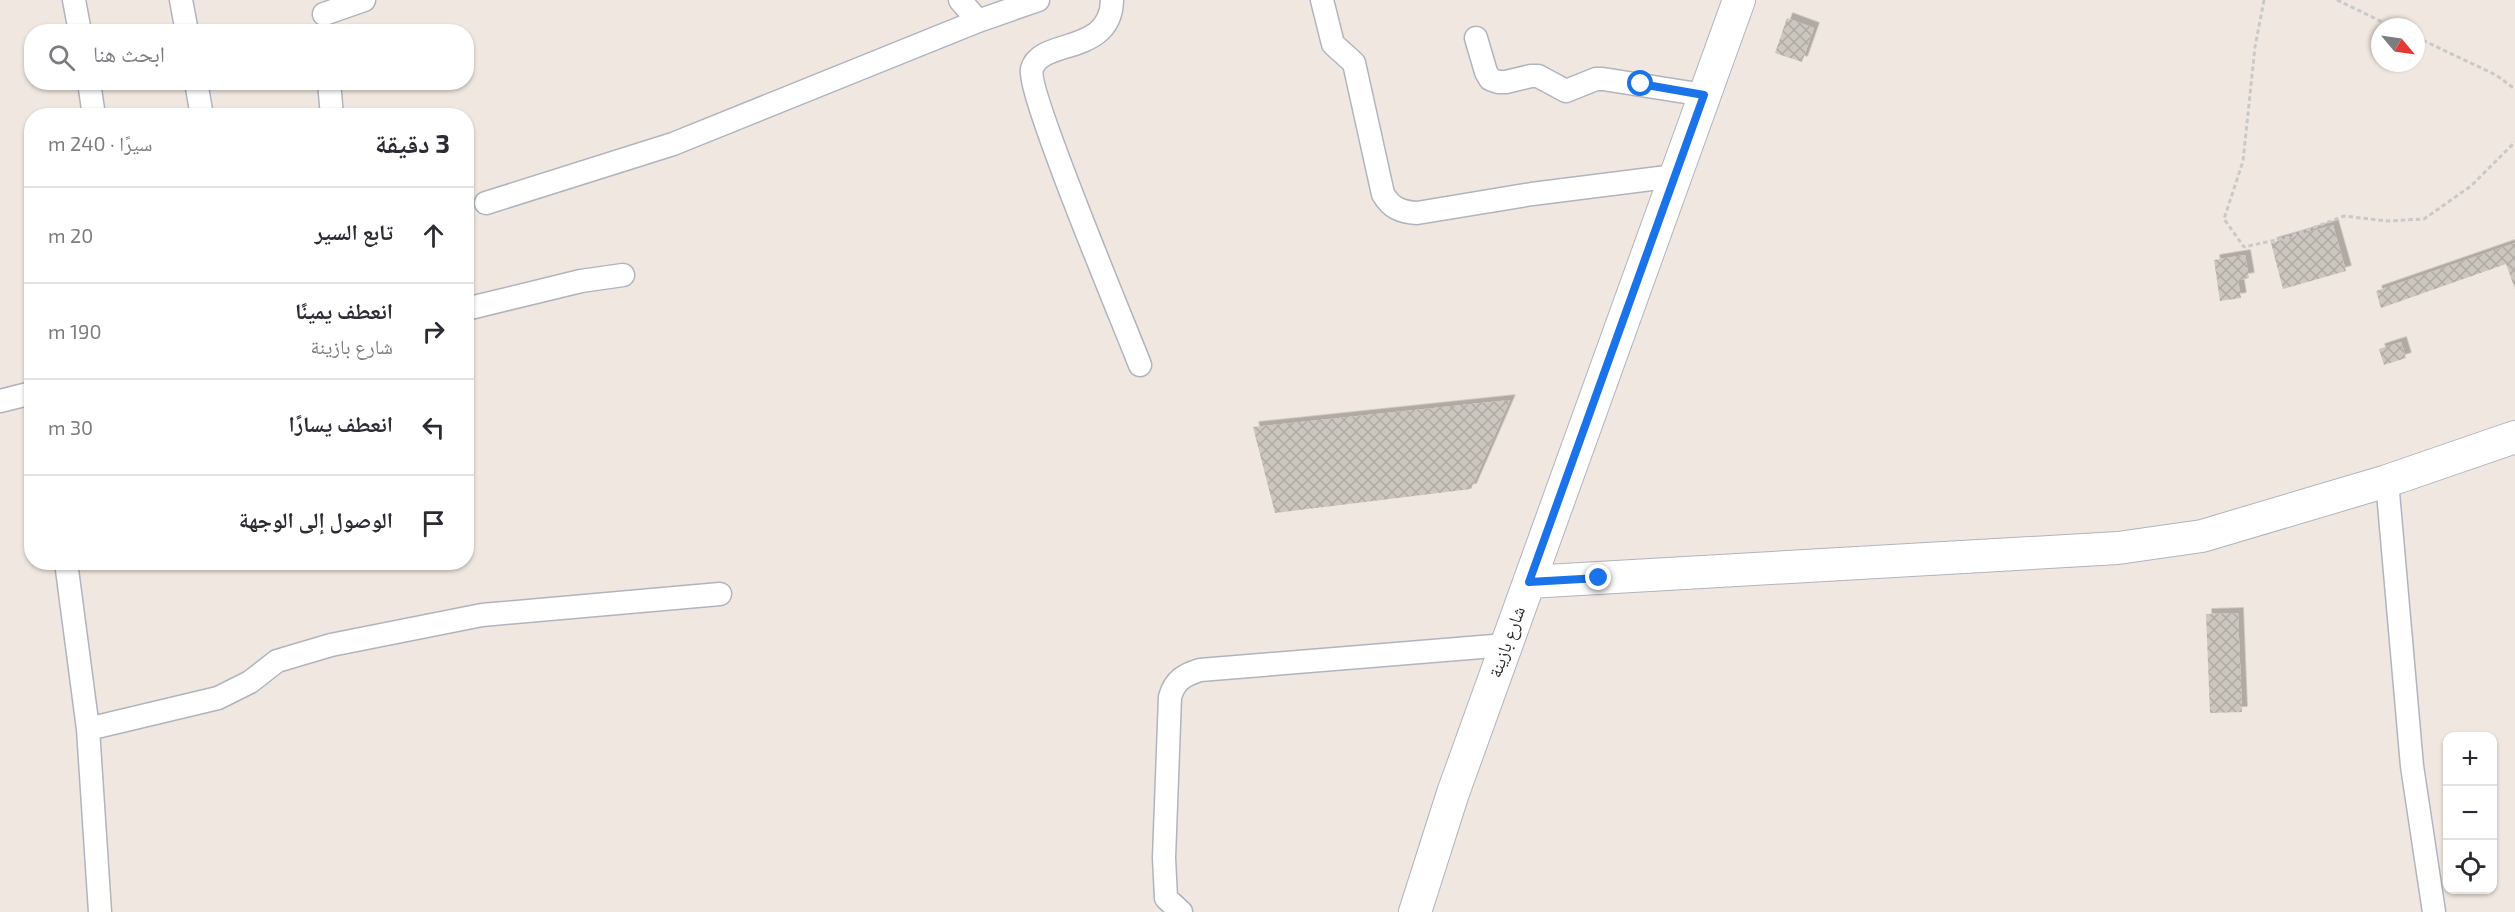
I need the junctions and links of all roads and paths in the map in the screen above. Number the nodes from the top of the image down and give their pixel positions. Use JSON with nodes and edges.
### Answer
{"nodes":[{"id":1,"x":74,"y":0,"type":"edge"},
{"id":2,"x":181,"y":0,"type":"edge"},
{"id":3,"x":364,"y":0,"type":"edge"},
{"id":4,"x":960,"y":0,"type":"edge"},
{"id":5,"x":1038,"y":0,"type":"edge"},
{"id":6,"x":1112,"y":0,"type":"edge"},
{"id":7,"x":1322,"y":0,"type":"edge"},
{"id":8,"x":1739,"y":0,"type":"edge"},
{"id":9,"x":2264,"y":0,"type":"edge"},
{"id":10,"x":2337,"y":0,"type":"edge"},
{"id":11,"x":323,"y":15,"type":"edge"},
{"id":12,"x":2374,"y":18,"type":"edge"},
{"id":13,"x":978,"y":21,"type":"junction"},
{"id":14,"x":78,"y":24,"type":"edge"},
{"id":15,"x":186,"y":24,"type":"edge"},
{"id":16,"x":1476,"y":38,"type":"dead end"},
{"id":17,"x":2425,"y":41,"type":"edge"},
{"id":18,"x":2515,"y":89,"type":"edge"},
{"id":19,"x":90,"y":90,"type":"edge"},
{"id":20,"x":197,"y":90,"type":"edge"},
{"id":21,"x":330,"y":90,"type":"edge"},
{"id":22,"x":1704,"y":95,"type":"junction"},
{"id":23,"x":93,"y":108,"type":"edge"},
{"id":24,"x":201,"y":108,"type":"edge"},
{"id":25,"x":331,"y":108,"type":"edge"},
{"id":26,"x":2515,"y":142,"type":"edge"},
{"id":27,"x":1675,"y":176,"type":"junction"},
{"id":28,"x":486,"y":202,"type":"dead end"},
{"id":29,"x":623,"y":275,"type":"dead end"},
{"id":30,"x":474,"y":307,"type":"edge"},
{"id":31,"x":1140,"y":365,"type":"dead end"},
{"id":32,"x":24,"y":395,"type":"edge"},
{"id":33,"x":0,"y":401,"type":"edge"},
{"id":34,"x":2515,"y":437,"type":"edge"},
{"id":35,"x":2387,"y":481,"type":"junction"},
{"id":36,"x":67,"y":570,"type":"edge"},
{"id":37,"x":1529,"y":582,"type":"junction"},
{"id":38,"x":720,"y":594,"type":"dead end"},
{"id":39,"x":1506,"y":645,"type":"junction"},
{"id":40,"x":88,"y":729,"type":"junction"},
{"id":41,"x":100,"y":912,"type":"edge"},
{"id":42,"x":1181,"y":912,"type":"edge"},
{"id":43,"x":1415,"y":912,"type":"edge"},
{"id":44,"x":2434,"y":912,"type":"edge"}],
"edges":[{"from":1,"to":14,"type":"street"},
{"from":2,"to":15,"type":"street"},
{"from":3,"to":11,"type":"street"},
{"from":4,"to":13,"type":"street"},
{"from":5,"to":13,"type":"street"},
{"from":6,"to":31,"type":"street"},
{"from":7,"to":27,"type":"street"},
{"from":8,"to":22,"type":"street","name":"شارع بازينة"},
{"from":9,"to":26,"type":"path"},
{"from":10,"to":12,"type":"path"},
{"from":13,"to":28,"type":"street"},
{"from":16,"to":22,"type":"street"},
{"from":17,"to":18,"type":"path"},
{"from":19,"to":23,"type":"street"},
{"from":20,"to":24,"type":"street"},
{"from":21,"to":25,"type":"street"},
{"from":22,"to":27,"type":"street","name":"شارع بازينة"},
{"from":27,"to":37,"type":"street","name":"شارع بازينة"},
{"from":29,"to":30,"type":"street"},
{"from":32,"to":33,"type":"street"},
{"from":34,"to":35,"type":"street"},
{"from":35,"to":37,"type":"street"},
{"from":35,"to":44,"type":"street"},
{"from":36,"to":40,"type":"street"},
{"from":37,"to":39,"type":"street","name":"شارع بازينة"},
{"from":38,"to":40,"type":"street"},
{"from":39,"to":42,"type":"street"},
{"from":39,"to":43,"type":"street","name":"شارع بازينة"},
{"from":40,"to":41,"type":"street"}]}
